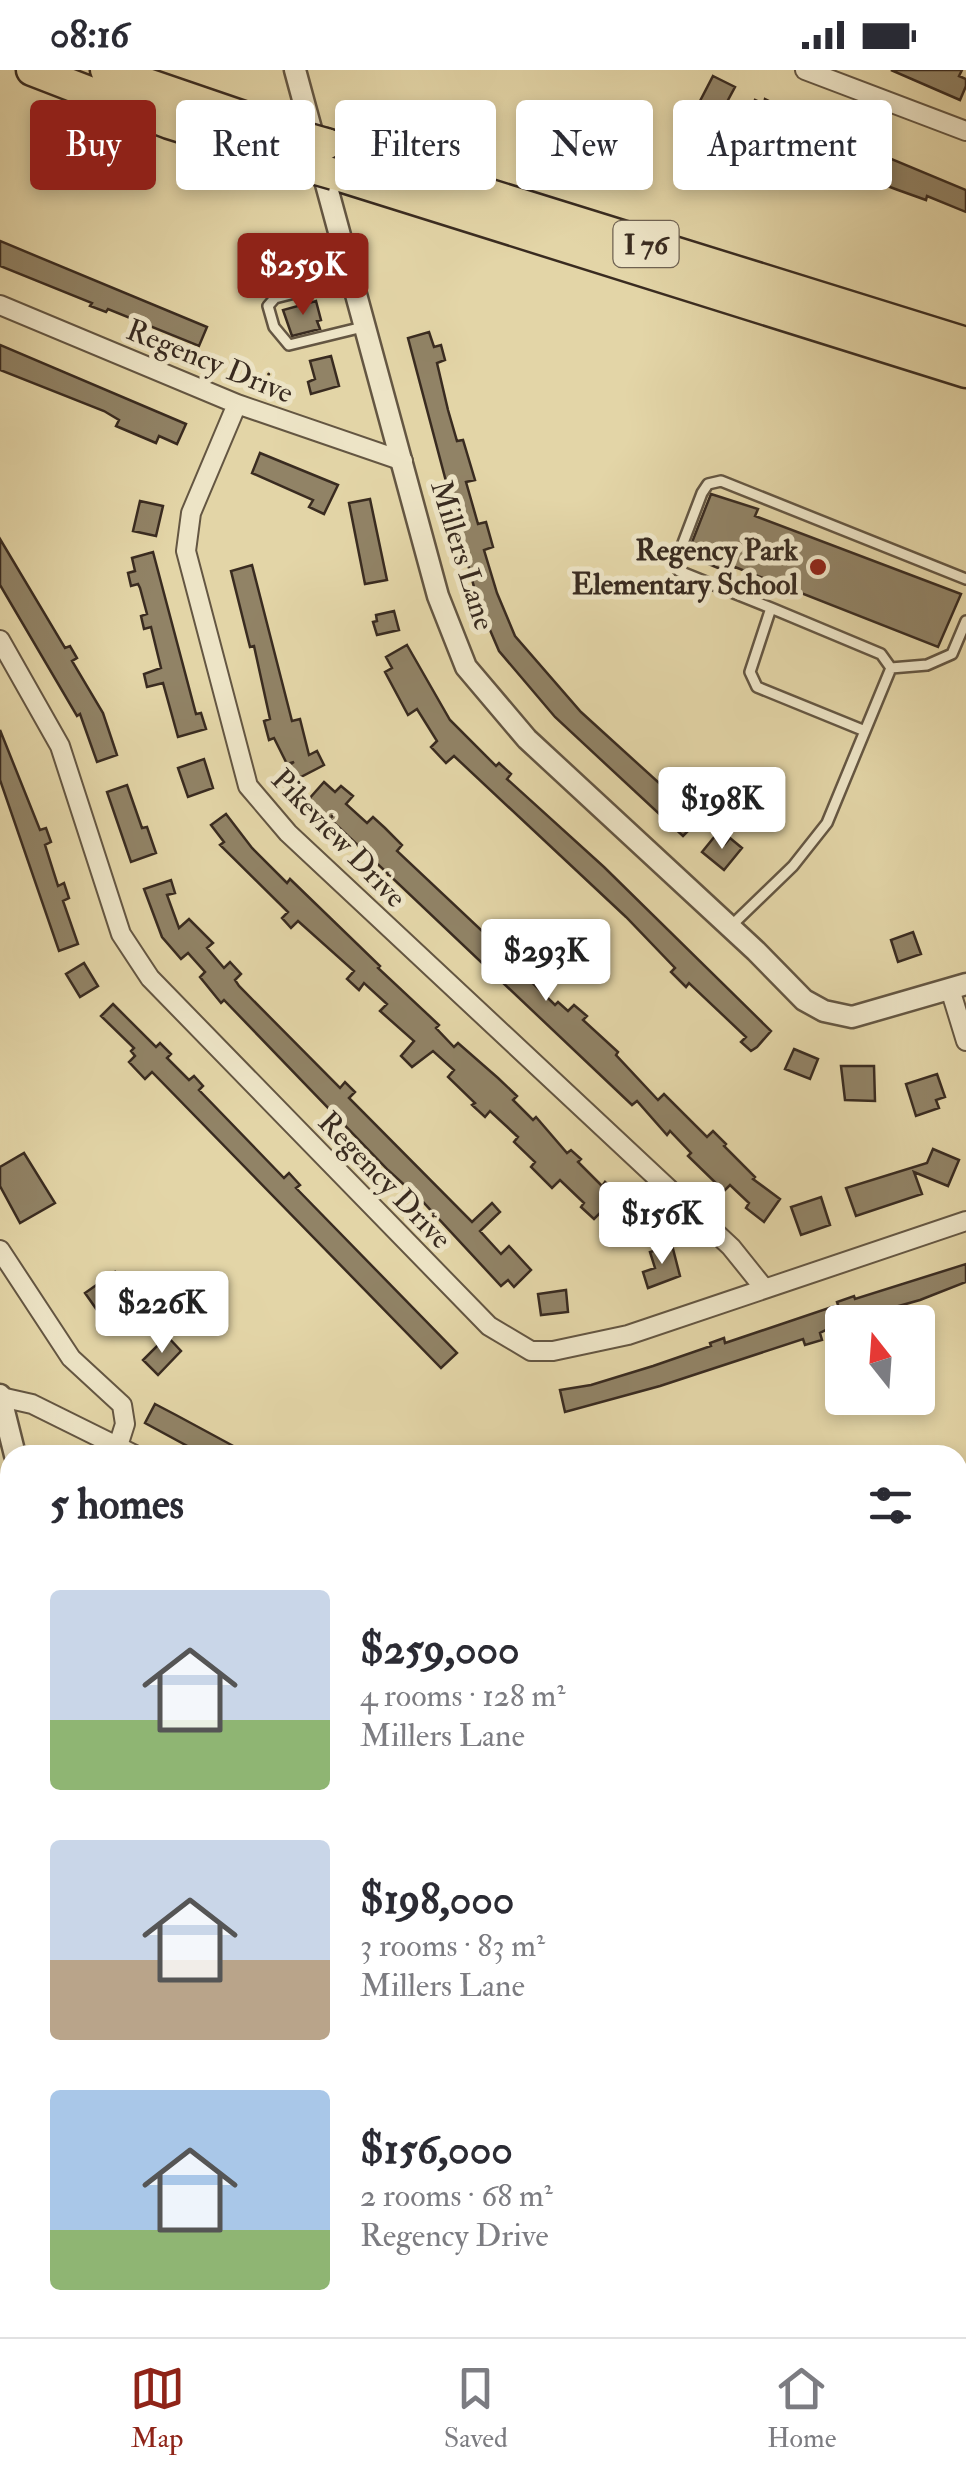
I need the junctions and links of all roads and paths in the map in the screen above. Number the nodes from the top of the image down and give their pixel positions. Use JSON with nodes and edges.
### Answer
{"nodes":[{"id":1,"x":32,"y":70,"type":"edge"},
{"id":2,"x":106,"y":70,"type":"edge"},
{"id":3,"x":295,"y":70,"type":"edge"},
{"id":4,"x":805,"y":70,"type":"edge"},
{"id":5,"x":966,"y":131,"type":"edge"},
{"id":6,"x":320,"y":156,"type":"junction"},
{"id":7,"x":352,"y":278,"type":"junction"},
{"id":8,"x":0,"y":305,"type":"edge"},
{"id":9,"x":366,"y":326,"type":"junction"},
{"id":10,"x":966,"y":343,"type":"edge"},
{"id":11,"x":966,"y":372,"type":"edge"},
{"id":12,"x":236,"y":404,"type":"junction"},
{"id":13,"x":403,"y":461,"type":"junction"},
{"id":14,"x":966,"y":579,"type":"edge"},
{"id":15,"x":771,"y":608,"type":"junction"},
{"id":16,"x":966,"y":621,"type":"edge"},
{"id":17,"x":0,"y":640,"type":"edge"},
{"id":18,"x":891,"y":668,"type":"junction"},
{"id":19,"x":864,"y":731,"type":"junction"},
{"id":20,"x":730,"y":927,"type":"junction"},
{"id":21,"x":958,"y":986,"type":"edge"},
{"id":22,"x":966,"y":1041,"type":"edge"},
{"id":23,"x":966,"y":1222,"type":"edge"},
{"id":24,"x":0,"y":1250,"type":"edge"},
{"id":25,"x":764,"y":1288,"type":"junction"},
{"id":26,"x":0,"y":1396,"type":"edge"},
{"id":27,"x":12,"y":1445,"type":"edge"},
{"id":28,"x":117,"y":1445,"type":"edge"},
{"id":29,"x":127,"y":1445,"type":"edge"}],
"edges":[{"from":1,"to":6,"type":"highway","number":"I 76"},
{"from":2,"to":6,"type":"highway","number":"I 76"},
{"from":3,"to":7,"type":"street","name":"Millers Lane"},
{"from":4,"to":5,"type":"street"},
{"from":6,"to":10,"type":"highway","number":"I 76"},
{"from":6,"to":11,"type":"highway","number":"I 76"},
{"from":7,"to":9,"type":"street","name":"Millers Lane"},
{"from":7,"to":9,"type":"lane"},
{"from":8,"to":12,"type":"street","name":"Regency Drive"},
{"from":9,"to":13,"type":"street","name":"Millers Lane"},
{"from":12,"to":13,"type":"street","name":"Regency Drive"},
{"from":12,"to":25,"type":"street","name":"Pikeview Drive"},
{"from":13,"to":20,"type":"street","name":"Millers Lane"},
{"from":14,"to":15,"type":"lane"},
{"from":15,"to":18,"type":"lane"},
{"from":15,"to":19,"type":"lane"},
{"from":16,"to":18,"type":"lane"},
{"from":17,"to":25,"type":"street","name":"Regency Drive"},
{"from":18,"to":19,"type":"lane"},
{"from":19,"to":20,"type":"lane"},
{"from":20,"to":21,"type":"street","name":"Millers Lane"},
{"from":21,"to":22,"type":"street"},
{"from":23,"to":25,"type":"street","name":"Regency Drive"},
{"from":24,"to":29,"type":"street"},
{"from":26,"to":27,"type":"street"},
{"from":26,"to":28,"type":"street"}]}
